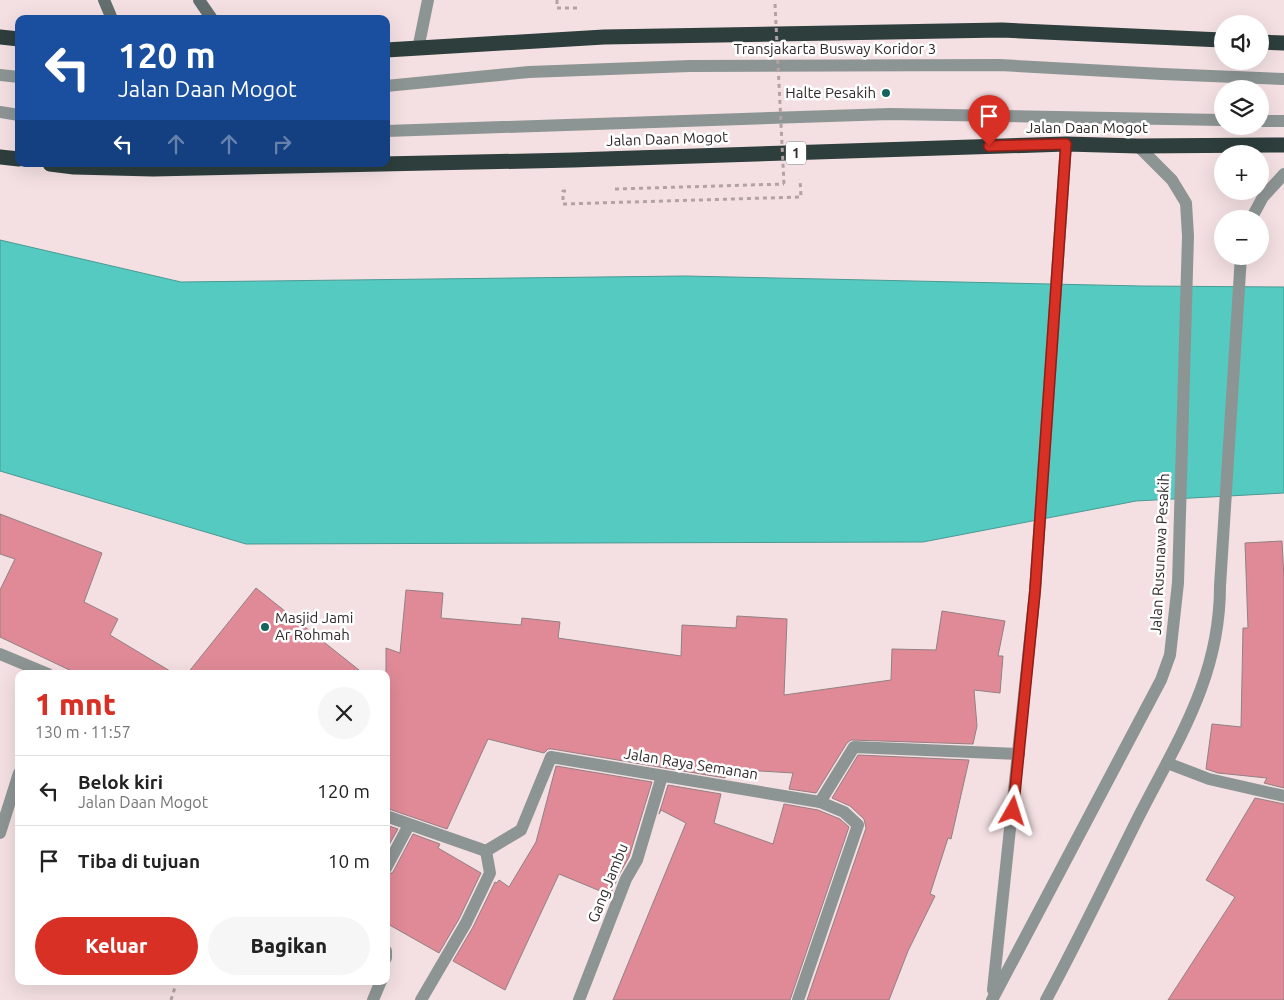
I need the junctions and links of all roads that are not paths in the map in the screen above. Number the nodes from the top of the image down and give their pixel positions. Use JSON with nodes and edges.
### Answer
{"nodes":[{"id":1,"x":104,"y":0,"type":"edge"},
{"id":2,"x":199,"y":0,"type":"edge"},
{"id":3,"x":428,"y":0,"type":"edge"},
{"id":4,"x":110,"y":15,"type":"edge"},
{"id":5,"x":209,"y":15,"type":"edge"},
{"id":6,"x":0,"y":37,"type":"edge"},
{"id":7,"x":15,"y":39,"type":"edge"},
{"id":8,"x":1214,"y":40,"type":"edge"},
{"id":9,"x":1269,"y":42,"type":"edge"},
{"id":10,"x":1284,"y":43,"type":"edge"},
{"id":11,"x":418,"y":49,"type":"junction"},
{"id":12,"x":390,"y":50,"type":"edge"},
{"id":13,"x":0,"y":74,"type":"edge"},
{"id":14,"x":15,"y":76,"type":"edge"},
{"id":15,"x":1284,"y":79,"type":"edge"},
{"id":16,"x":390,"y":86,"type":"edge"},
{"id":17,"x":0,"y":112,"type":"edge"},
{"id":18,"x":15,"y":114,"type":"edge"},
{"id":19,"x":1214,"y":120,"type":"edge"},
{"id":20,"x":1269,"y":121,"type":"edge"},
{"id":21,"x":1284,"y":121,"type":"edge"},
{"id":22,"x":390,"y":131,"type":"edge"},
{"id":23,"x":1066,"y":144,"type":"junction"},
{"id":24,"x":1284,"y":145,"type":"edge"},
{"id":25,"x":1138,"y":146,"type":"junction"},
{"id":26,"x":0,"y":157,"type":"edge"},
{"id":27,"x":15,"y":159,"type":"edge"},
{"id":28,"x":390,"y":163,"type":"edge"},
{"id":29,"x":74,"y":167,"type":"edge"},
{"id":30,"x":229,"y":167,"type":"edge"},
{"id":31,"x":1284,"y":174,"type":"edge"},
{"id":32,"x":1256,"y":210,"type":"edge"},
{"id":33,"x":1240,"y":265,"type":"edge"},
{"id":34,"x":0,"y":654,"type":"edge"},
{"id":35,"x":38,"y":670,"type":"edge"},
{"id":36,"x":1019,"y":754,"type":"junction"},
{"id":37,"x":1168,"y":763,"type":"junction"},
{"id":38,"x":662,"y":776,"type":"junction"},
{"id":39,"x":15,"y":786,"type":"edge"},
{"id":40,"x":1284,"y":796,"type":"edge"},
{"id":41,"x":820,"y":802,"type":"junction"},
{"id":42,"x":390,"y":818,"type":"edge"},
{"id":43,"x":408,"y":825,"type":"junction"},
{"id":44,"x":0,"y":833,"type":"edge"},
{"id":45,"x":486,"y":850,"type":"junction"},
{"id":46,"x":390,"y":860,"type":"edge"},
{"id":47,"x":379,"y":985,"type":"edge"},
{"id":48,"x":992,"y":999,"type":"edge"},
{"id":49,"x":373,"y":1000,"type":"edge"},
{"id":50,"x":421,"y":1000,"type":"edge"},
{"id":51,"x":579,"y":1000,"type":"edge"},
{"id":52,"x":798,"y":1000,"type":"edge"},
{"id":53,"x":1046,"y":1000,"type":"edge"}],
"edges":[{"from":1,"to":4,"type":"main road"},
{"from":2,"to":5,"type":"main road"},
{"from":3,"to":11,"type":"street"},
{"from":6,"to":7,"type":"highway"},
{"from":8,"to":11,"type":"highway"},
{"from":9,"to":10,"type":"highway"},
{"from":11,"to":12,"type":"highway"},
{"from":13,"to":14,"type":"street"},
{"from":15,"to":16,"type":"street","name":"Transjakarta Busway Koridor 3"},
{"from":17,"to":18,"type":"street"},
{"from":19,"to":22,"type":"street"},
{"from":20,"to":21,"type":"street"},
{"from":23,"to":25,"type":"highway","name":"Jalan Daan Mogot","number":"1"},
{"from":23,"to":28,"type":"highway","name":"Jalan Daan Mogot","number":"1"},
{"from":23,"to":36,"type":"street","name":"Jalan Rusunawa Pesakih"},
{"from":24,"to":25,"type":"highway","name":"Jalan Daan Mogot","number":"1"},
{"from":25,"to":48,"type":"street","name":"Jalan Rusunawa Pesakih"},
{"from":26,"to":27,"type":"highway"},
{"from":29,"to":30,"type":"highway","name":"Jalan Daan Mogot","number":"1"},
{"from":31,"to":32,"type":"street"},
{"from":33,"to":37,"type":"street"},
{"from":34,"to":35,"type":"street"},
{"from":36,"to":41,"type":"street"},
{"from":36,"to":48,"type":"street","name":"Jalan Rusunawa Pesakih"},
{"from":37,"to":40,"type":"street"},
{"from":37,"to":53,"type":"street"},
{"from":38,"to":41,"type":"street","name":"Jalan Raya Semanan"},
{"from":38,"to":45,"type":"street","name":"Jalan Raya Semanan"},
{"from":38,"to":51,"type":"street","name":"Gang Jambu"},
{"from":39,"to":44,"type":"street"},
{"from":41,"to":52,"type":"street","name":"Jalan Raya Semanan"},
{"from":42,"to":43,"type":"street"},
{"from":43,"to":45,"type":"street"},
{"from":43,"to":46,"type":"street"},
{"from":45,"to":50,"type":"street"},
{"from":47,"to":49,"type":"street"}]}
